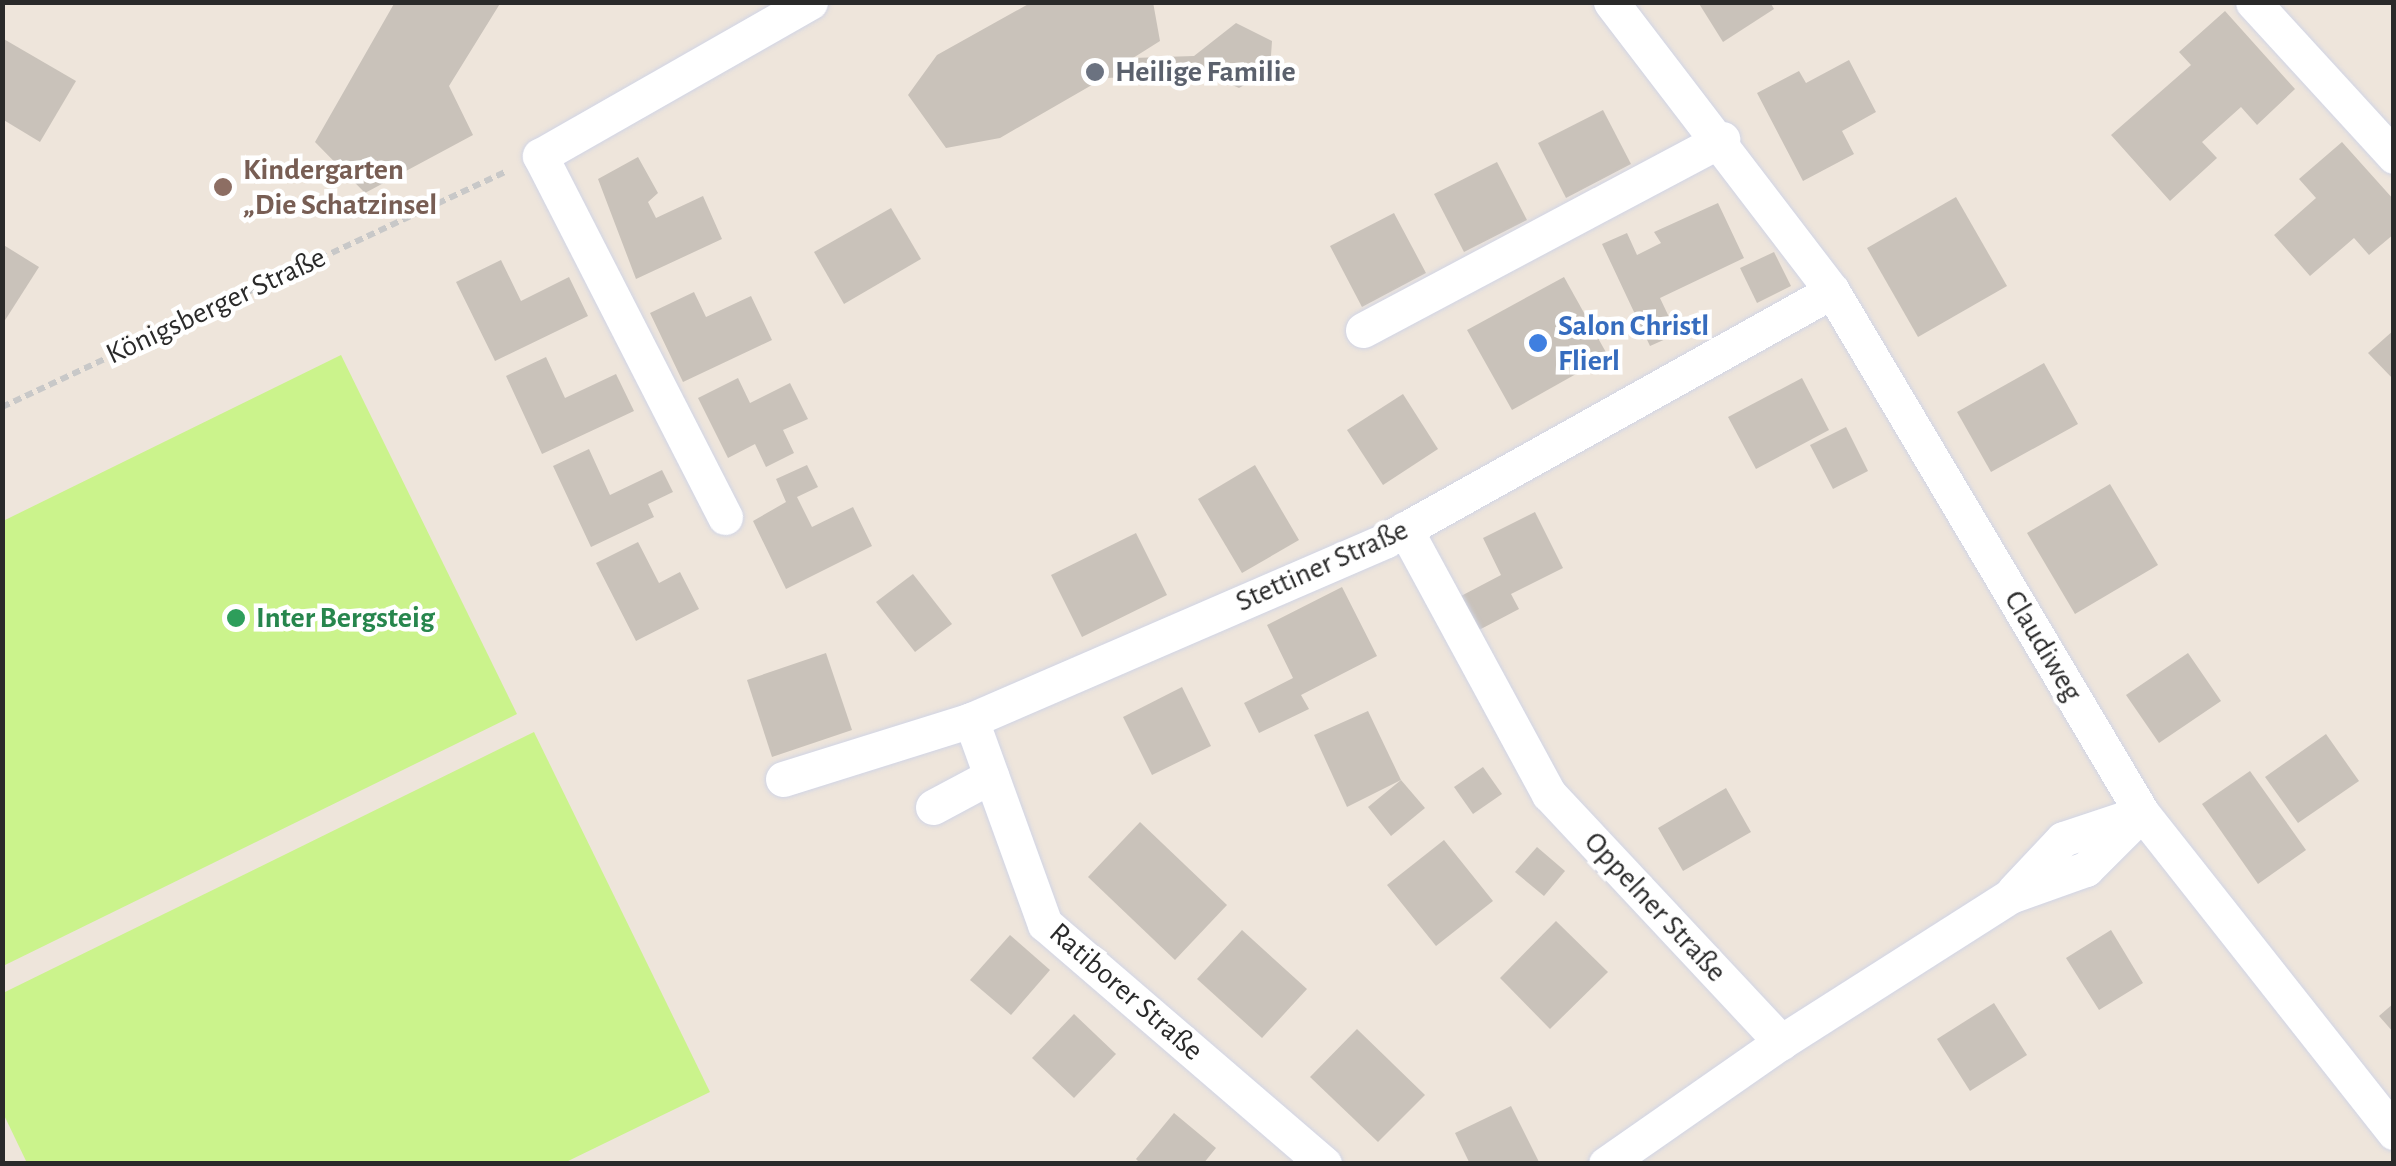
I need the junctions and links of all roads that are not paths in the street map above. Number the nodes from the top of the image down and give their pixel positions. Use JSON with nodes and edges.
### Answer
{"nodes":[{"id":1,"x":1610,"y":2,"type":"edge"},
{"id":2,"x":2253,"y":2,"type":"edge"},
{"id":3,"x":810,"y":3,"type":"edge"},
{"id":4,"x":1722,"y":139,"type":"junction"},
{"id":5,"x":2394,"y":156,"type":"edge"},
{"id":6,"x":1832,"y":291,"type":"junction"},
{"id":7,"x":1362,"y":330,"type":"dead end"},
{"id":8,"x":725,"y":517,"type":"dead end"},
{"id":9,"x":1405,"y":529,"type":"junction"},
{"id":10,"x":971,"y":720,"type":"junction"},
{"id":11,"x":991,"y":776,"type":"junction"},
{"id":12,"x":783,"y":779,"type":"dead end"},
{"id":13,"x":933,"y":807,"type":"dead end"},
{"id":14,"x":2142,"y":813,"type":"junction"},
{"id":15,"x":1782,"y":1042,"type":"junction"},
{"id":16,"x":2394,"y":1132,"type":"edge"},
{"id":17,"x":1324,"y":1164,"type":"edge"},
{"id":18,"x":1606,"y":1164,"type":"edge"}],
"edges":[{"from":1,"to":4,"type":"street","name":"Claudiweg"},
{"from":2,"to":5,"type":"street"},
{"from":3,"to":8,"type":"street"},
{"from":4,"to":6,"type":"street","name":"Claudiweg"},
{"from":4,"to":7,"type":"street"},
{"from":6,"to":9,"type":"street","name":"Stettiner Straße"},
{"from":6,"to":14,"type":"street","name":"Claudiweg"},
{"from":9,"to":10,"type":"street","name":"Stettiner Straße"},
{"from":9,"to":15,"type":"street","name":"Oppelner Straße"},
{"from":10,"to":11,"type":"street","name":"Ratiborer Straße"},
{"from":10,"to":12,"type":"street","name":"Stettiner Straße"},
{"from":11,"to":13,"type":"street"},
{"from":11,"to":17,"type":"street","name":"Ratiborer Straße"},
{"from":14,"to":15,"type":"street"},
{"from":14,"to":16,"type":"street","name":"Claudiweg"},
{"from":15,"to":18,"type":"street"}]}
